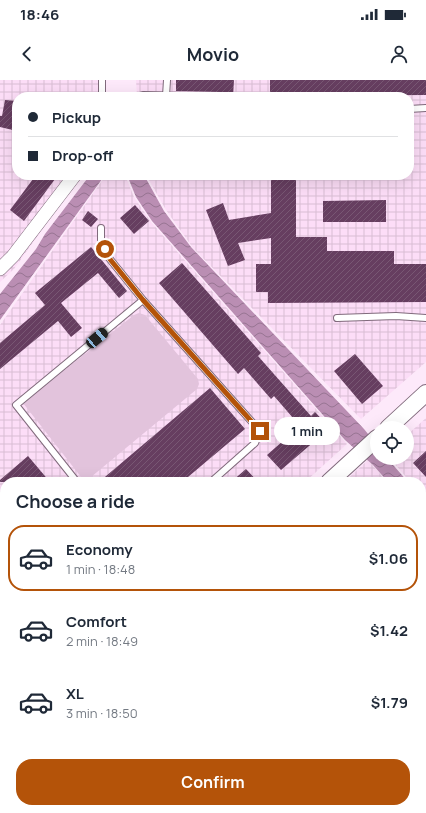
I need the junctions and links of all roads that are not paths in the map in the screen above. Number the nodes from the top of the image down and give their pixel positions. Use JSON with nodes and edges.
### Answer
{"nodes":[{"id":1,"x":102,"y":80,"type":"edge"},
{"id":2,"x":167,"y":80,"type":"edge"},
{"id":3,"x":102,"y":92,"type":"edge"},
{"id":4,"x":166,"y":92,"type":"edge"},
{"id":5,"x":426,"y":108,"type":"edge"},
{"id":6,"x":414,"y":109,"type":"edge"},
{"id":7,"x":71,"y":180,"type":"edge"},
{"id":8,"x":101,"y":228,"type":"dead end"},
{"id":9,"x":0,"y":269,"type":"edge"},
{"id":10,"x":143,"y":300,"type":"junction"},
{"id":11,"x":337,"y":318,"type":"dead end"},
{"id":12,"x":426,"y":318,"type":"edge"},
{"id":13,"x":426,"y":393,"type":"edge"},
{"id":14,"x":396,"y":421,"type":"edge"},
{"id":15,"x":370,"y":445,"type":"edge"},
{"id":16,"x":73,"y":477,"type":"edge"},
{"id":17,"x":217,"y":477,"type":"edge"},
{"id":18,"x":335,"y":477,"type":"edge"}],
"edges":[{"from":1,"to":3,"type":"lane"},
{"from":2,"to":4,"type":"lane"},
{"from":5,"to":6,"type":"lane"},
{"from":7,"to":9,"type":"street"},
{"from":8,"to":10,"type":"lane"},
{"from":10,"to":16,"type":"lane"},
{"from":10,"to":17,"type":"lane"},
{"from":11,"to":12,"type":"lane"},
{"from":13,"to":14,"type":"street"},
{"from":15,"to":18,"type":"street"}]}
